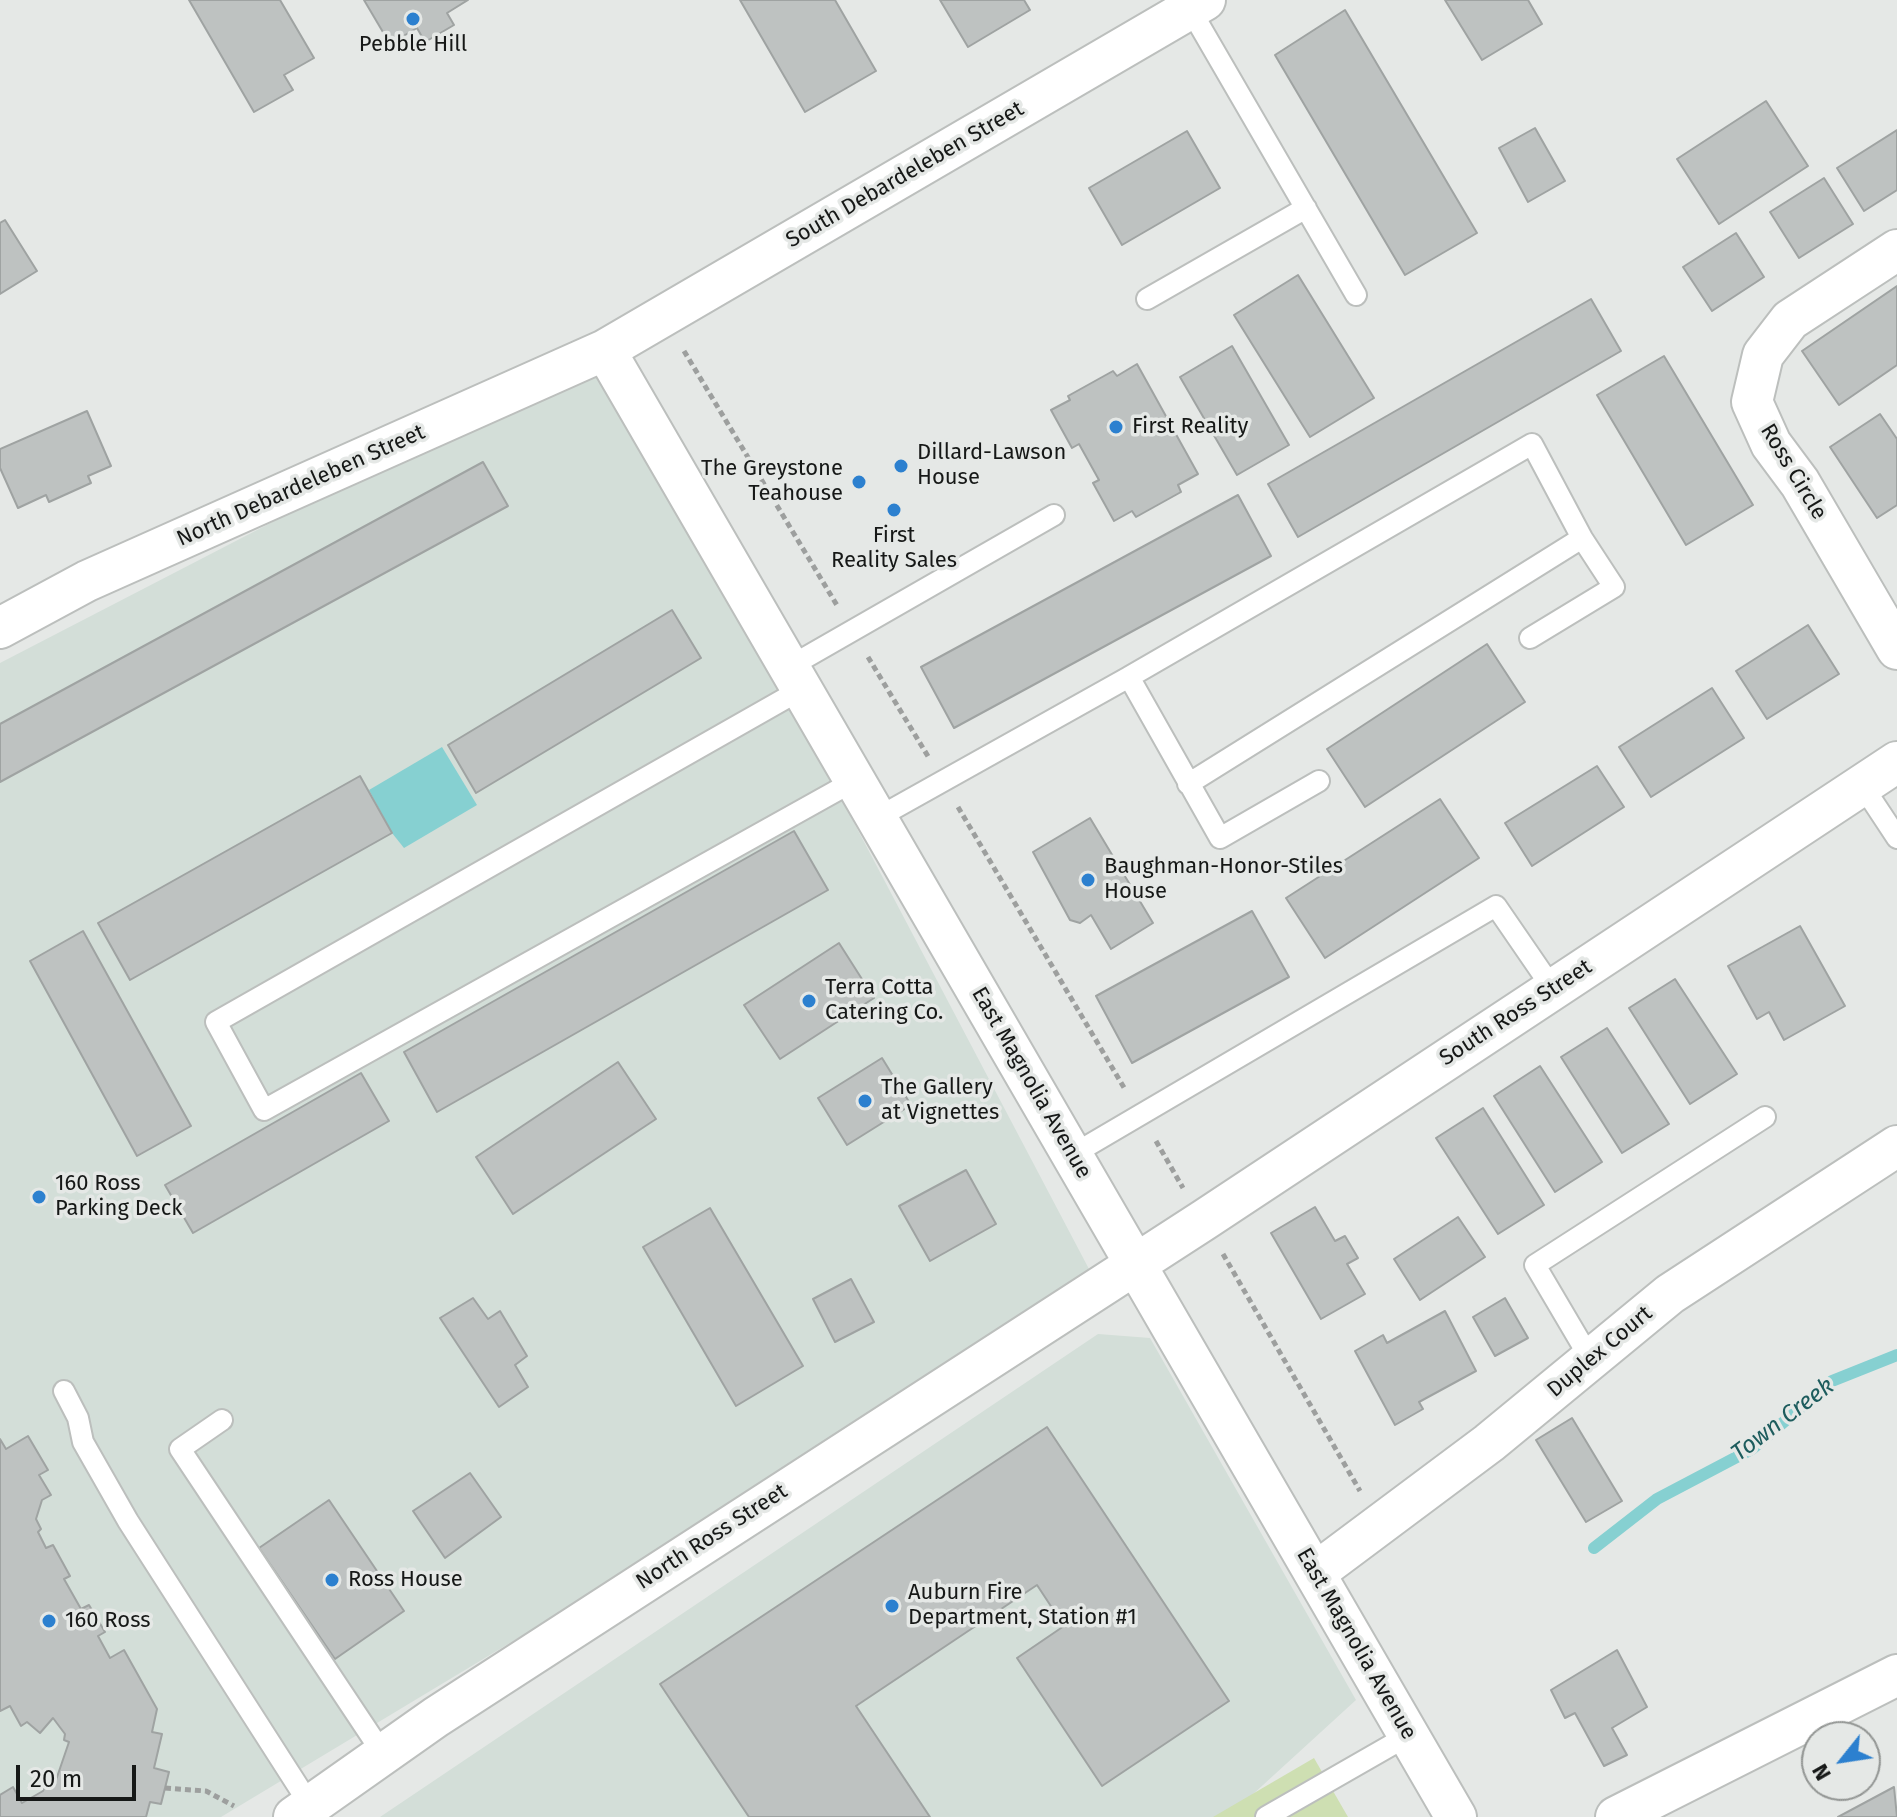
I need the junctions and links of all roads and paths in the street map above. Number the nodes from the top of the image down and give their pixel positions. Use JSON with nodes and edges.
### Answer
{"nodes":[{"id":1,"x":1198,"y":4,"type":"edge"},
{"id":2,"x":1306,"y":208,"type":"junction"},
{"id":3,"x":1897,"y":250,"type":"edge"},
{"id":4,"x":1356,"y":295,"type":"dead end"},
{"id":5,"x":1147,"y":299,"type":"dead end"},
{"id":6,"x":605,"y":350,"type":"junction"},
{"id":7,"x":1054,"y":515,"type":"dead end"},
{"id":8,"x":1582,"y":538,"type":"junction"},
{"id":9,"x":0,"y":628,"type":"edge"},
{"id":10,"x":1530,"y":638,"type":"dead end"},
{"id":11,"x":1897,"y":649,"type":"edge"},
{"id":12,"x":1129,"y":677,"type":"junction"},
{"id":13,"x":796,"y":678,"type":"junction"},
{"id":14,"x":1897,"y":762,"type":"edge"},
{"id":15,"x":854,"y":781,"type":"junction"},
{"id":16,"x":1319,"y":781,"type":"dead end"},
{"id":17,"x":1188,"y":784,"type":"junction"},
{"id":18,"x":1862,"y":785,"type":"junction"},
{"id":19,"x":877,"y":818,"type":"junction"},
{"id":20,"x":1897,"y":838,"type":"edge"},
{"id":21,"x":1553,"y":989,"type":"junction"},
{"id":22,"x":1765,"y":1117,"type":"dead end"},
{"id":23,"x":1897,"y":1146,"type":"edge"},
{"id":24,"x":1072,"y":1155,"type":"junction"},
{"id":25,"x":1218,"y":1245,"type":"dead end"},
{"id":26,"x":1135,"y":1264,"type":"junction"},
{"id":27,"x":1591,"y":1360,"type":"junction"},
{"id":28,"x":64,"y":1391,"type":"dead end"},
{"id":29,"x":222,"y":1420,"type":"dead end"},
{"id":30,"x":1367,"y":1502,"type":"dead end"},
{"id":31,"x":1315,"y":1573,"type":"junction"},
{"id":32,"x":1897,"y":1675,"type":"edge"},
{"id":33,"x":1409,"y":1735,"type":"junction"},
{"id":34,"x":383,"y":1754,"type":"junction"},
{"id":35,"x":165,"y":1788,"type":"dead end"},
{"id":36,"x":234,"y":1806,"type":"dead end"},
{"id":37,"x":302,"y":1811,"type":"edge"},
{"id":38,"x":1266,"y":1817,"type":"edge"},
{"id":39,"x":1456,"y":1817,"type":"edge"},
{"id":40,"x":1616,"y":1817,"type":"edge"}],
"edges":[{"from":1,"to":2,"type":"lane"},
{"from":1,"to":6,"type":"street","name":"South Debardeleben Street"},
{"from":2,"to":4,"type":"lane"},
{"from":2,"to":5,"type":"lane"},
{"from":3,"to":11,"type":"street","name":"Ross Circle"},
{"from":6,"to":9,"type":"street","name":"North Debardeleben Street"},
{"from":6,"to":13,"type":"street","name":"East Magnolia Avenue"},
{"from":7,"to":13,"type":"lane"},
{"from":8,"to":10,"type":"lane"},
{"from":8,"to":12,"type":"lane"},
{"from":8,"to":17,"type":"lane"},
{"from":12,"to":17,"type":"lane"},
{"from":12,"to":19,"type":"lane"},
{"from":13,"to":15,"type":"street","name":"East Magnolia Avenue"},
{"from":13,"to":15,"type":"lane"},
{"from":14,"to":18,"type":"street","name":"South Ross Street"},
{"from":15,"to":19,"type":"street","name":"East Magnolia Avenue"},
{"from":16,"to":17,"type":"lane"},
{"from":18,"to":20,"type":"lane"},
{"from":18,"to":21,"type":"street","name":"South Ross Street"},
{"from":19,"to":24,"type":"street","name":"East Magnolia Avenue"},
{"from":21,"to":24,"type":"lane"},
{"from":21,"to":26,"type":"street","name":"South Ross Street"},
{"from":22,"to":27,"type":"lane"},
{"from":23,"to":27,"type":"street","name":"Duplex Court"},
{"from":24,"to":26,"type":"street","name":"East Magnolia Avenue"},
{"from":25,"to":30,"type":"path"},
{"from":26,"to":31,"type":"street","name":"East Magnolia Avenue"},
{"from":26,"to":34,"type":"street","name":"North Ross Street"},
{"from":27,"to":31,"type":"street","name":"Duplex Court"},
{"from":28,"to":37,"type":"lane"},
{"from":29,"to":34,"type":"lane"},
{"from":31,"to":33,"type":"street","name":"East Magnolia Avenue"},
{"from":32,"to":40,"type":"street"},
{"from":33,"to":38,"type":"lane"},
{"from":33,"to":39,"type":"street","name":"East Magnolia Avenue"},
{"from":34,"to":37,"type":"street","name":"North Ross Street"},
{"from":35,"to":36,"type":"path"}]}
